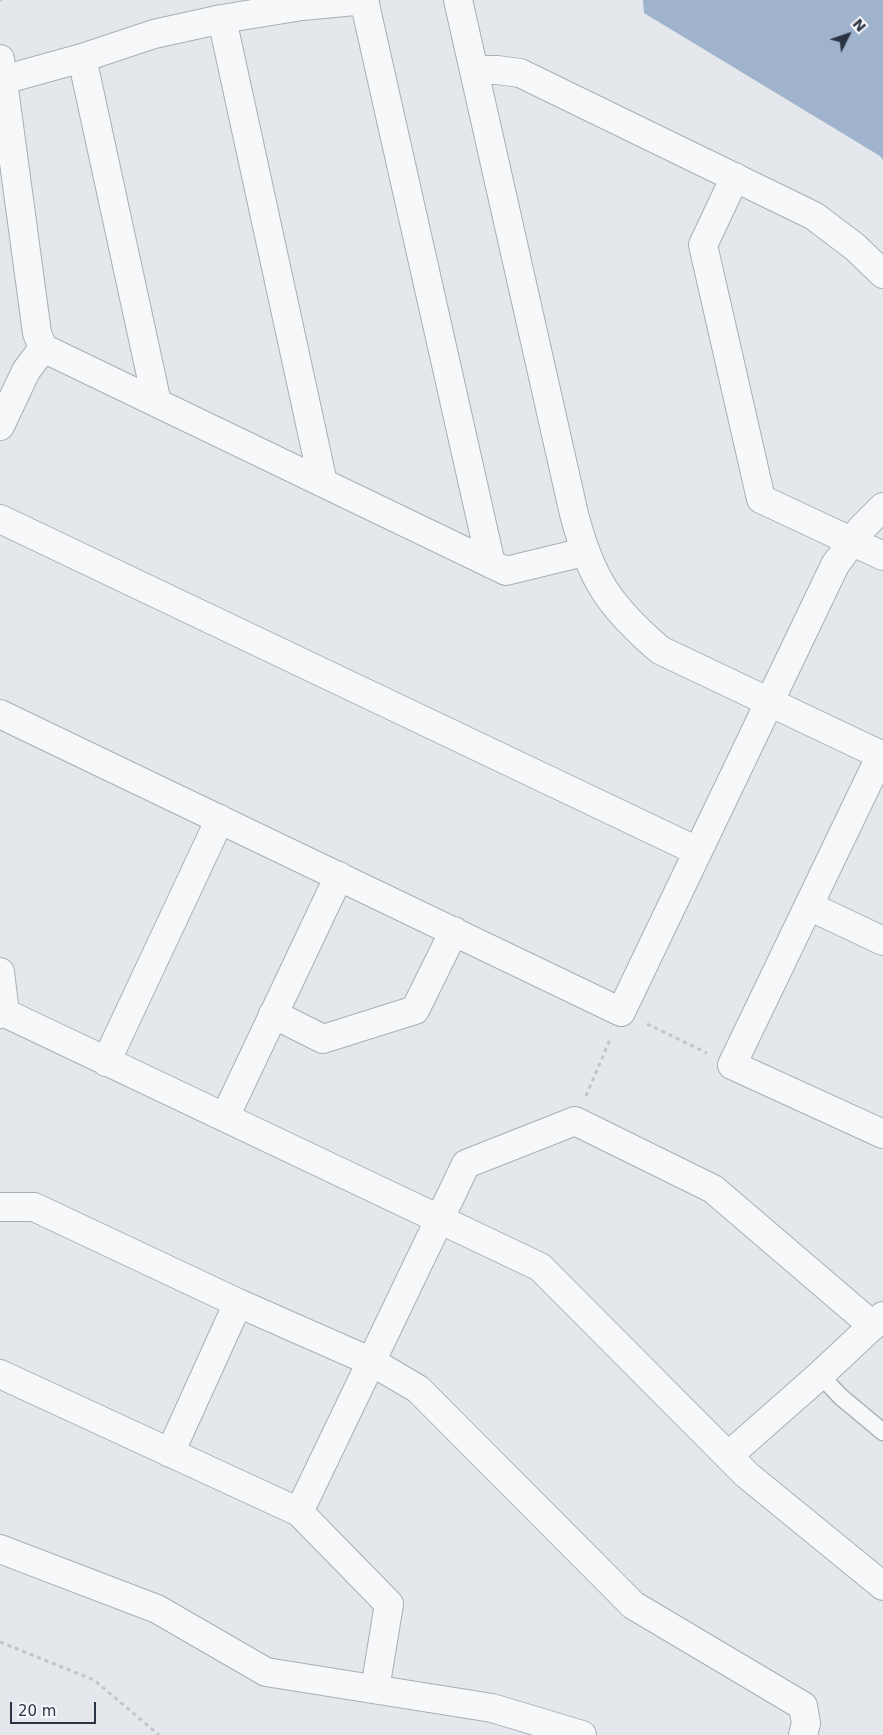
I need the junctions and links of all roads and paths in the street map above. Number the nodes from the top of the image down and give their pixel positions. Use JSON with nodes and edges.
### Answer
{"nodes":[{"id":1,"x":364,"y":0,"type":"edge"},
{"id":2,"x":458,"y":0,"type":"edge"},
{"id":3,"x":222,"y":19,"type":"junction"},
{"id":4,"x":82,"y":58,"type":"junction"},
{"id":5,"x":1,"y":70,"type":"edge"},
{"id":6,"x":474,"y":70,"type":"junction"},
{"id":7,"x":736,"y":177,"type":"junction"},
{"id":8,"x":883,"y":274,"type":"edge"},
{"id":9,"x":43,"y":348,"type":"junction"},
{"id":10,"x":157,"y":403,"type":"junction"},
{"id":11,"x":0,"y":426,"type":"edge"},
{"id":12,"x":324,"y":483,"type":"junction"},
{"id":13,"x":883,"y":507,"type":"edge"},
{"id":14,"x":0,"y":518,"type":"edge"},
{"id":15,"x":852,"y":541,"type":"junction"},
{"id":16,"x":584,"y":552,"type":"junction"},
{"id":17,"x":883,"y":556,"type":"edge"},
{"id":18,"x":491,"y":564,"type":"junction"},
{"id":19,"x":768,"y":704,"type":"junction"},
{"id":20,"x":0,"y":714,"type":"edge"},
{"id":21,"x":882,"y":756,"type":"edge"},
{"id":22,"x":220,"y":819,"type":"junction"},
{"id":23,"x":697,"y":851,"type":"junction"},
{"id":24,"x":338,"y":876,"type":"junction"},
{"id":25,"x":809,"y":906,"type":"junction"},
{"id":26,"x":454,"y":931,"type":"junction"},
{"id":27,"x":883,"y":941,"type":"edge"},
{"id":28,"x":0,"y":972,"type":"edge"},
{"id":29,"x":621,"y":1012,"type":"junction"},
{"id":30,"x":3,"y":1013,"type":"edge"},
{"id":31,"x":273,"y":1014,"type":"junction"},
{"id":32,"x":106,"y":1062,"type":"junction"},
{"id":33,"x":732,"y":1065,"type":"junction"},
{"id":34,"x":225,"y":1117,"type":"junction"},
{"id":35,"x":575,"y":1121,"type":"junction"},
{"id":36,"x":883,"y":1134,"type":"edge"},
{"id":37,"x":0,"y":1207,"type":"edge"},
{"id":38,"x":440,"y":1218,"type":"junction"},
{"id":39,"x":238,"y":1303,"type":"junction"},
{"id":40,"x":878,"y":1321,"type":"edge"},
{"id":41,"x":372,"y":1362,"type":"junction"},
{"id":42,"x":0,"y":1374,"type":"edge"},
{"id":43,"x":820,"y":1375,"type":"junction"},
{"id":44,"x":883,"y":1432,"type":"edge"},
{"id":45,"x":170,"y":1453,"type":"junction"},
{"id":46,"x":728,"y":1456,"type":"junction"},
{"id":47,"x":299,"y":1512,"type":"junction"},
{"id":48,"x":0,"y":1549,"type":"edge"},
{"id":49,"x":883,"y":1586,"type":"edge"},
{"id":50,"x":0,"y":1642,"type":"edge"},
{"id":51,"x":375,"y":1689,"type":"junction"},
{"id":52,"x":159,"y":1735,"type":"edge"},
{"id":53,"x":582,"y":1735,"type":"edge"},
{"id":54,"x":803,"y":1735,"type":"edge"}],
"edges":[{"from":1,"to":3,"type":"street"},
{"from":1,"to":18,"type":"street"},
{"from":2,"to":6,"type":"street"},
{"from":3,"to":4,"type":"street"},
{"from":3,"to":12,"type":"street"},
{"from":4,"to":5,"type":"street"},
{"from":4,"to":10,"type":"street"},
{"from":5,"to":9,"type":"street"},
{"from":6,"to":7,"type":"street"},
{"from":6,"to":16,"type":"street"},
{"from":7,"to":8,"type":"street"},
{"from":7,"to":15,"type":"street"},
{"from":9,"to":10,"type":"street"},
{"from":9,"to":11,"type":"street"},
{"from":10,"to":12,"type":"street"},
{"from":12,"to":18,"type":"street"},
{"from":13,"to":15,"type":"street"},
{"from":14,"to":23,"type":"street"},
{"from":15,"to":17,"type":"street"},
{"from":15,"to":19,"type":"street"},
{"from":16,"to":18,"type":"street"},
{"from":16,"to":19,"type":"street"},
{"from":19,"to":21,"type":"street"},
{"from":19,"to":23,"type":"street"},
{"from":20,"to":22,"type":"street"},
{"from":21,"to":25,"type":"street"},
{"from":22,"to":24,"type":"street"},
{"from":22,"to":32,"type":"street"},
{"from":23,"to":29,"type":"street"},
{"from":24,"to":26,"type":"street"},
{"from":24,"to":31,"type":"street"},
{"from":25,"to":27,"type":"street"},
{"from":25,"to":33,"type":"street"},
{"from":26,"to":29,"type":"street"},
{"from":26,"to":31,"type":"street"},
{"from":28,"to":30,"type":"street"},
{"from":29,"to":33,"type":"path"},
{"from":29,"to":35,"type":"path"},
{"from":30,"to":32,"type":"street"},
{"from":31,"to":34,"type":"street"},
{"from":32,"to":34,"type":"street"},
{"from":33,"to":36,"type":"street"},
{"from":34,"to":38,"type":"street"},
{"from":35,"to":38,"type":"street"},
{"from":35,"to":40,"type":"street"},
{"from":37,"to":39,"type":"street"},
{"from":38,"to":41,"type":"street"},
{"from":38,"to":46,"type":"street"},
{"from":39,"to":41,"type":"street"},
{"from":39,"to":45,"type":"street"},
{"from":40,"to":43,"type":"street"},
{"from":41,"to":47,"type":"street"},
{"from":41,"to":54,"type":"street"},
{"from":42,"to":45,"type":"street"},
{"from":43,"to":44,"type":"lane"},
{"from":43,"to":46,"type":"street"},
{"from":45,"to":47,"type":"street"},
{"from":46,"to":49,"type":"street"},
{"from":47,"to":51,"type":"street"},
{"from":48,"to":51,"type":"street"},
{"from":50,"to":52,"type":"path"},
{"from":51,"to":53,"type":"street"}]}
